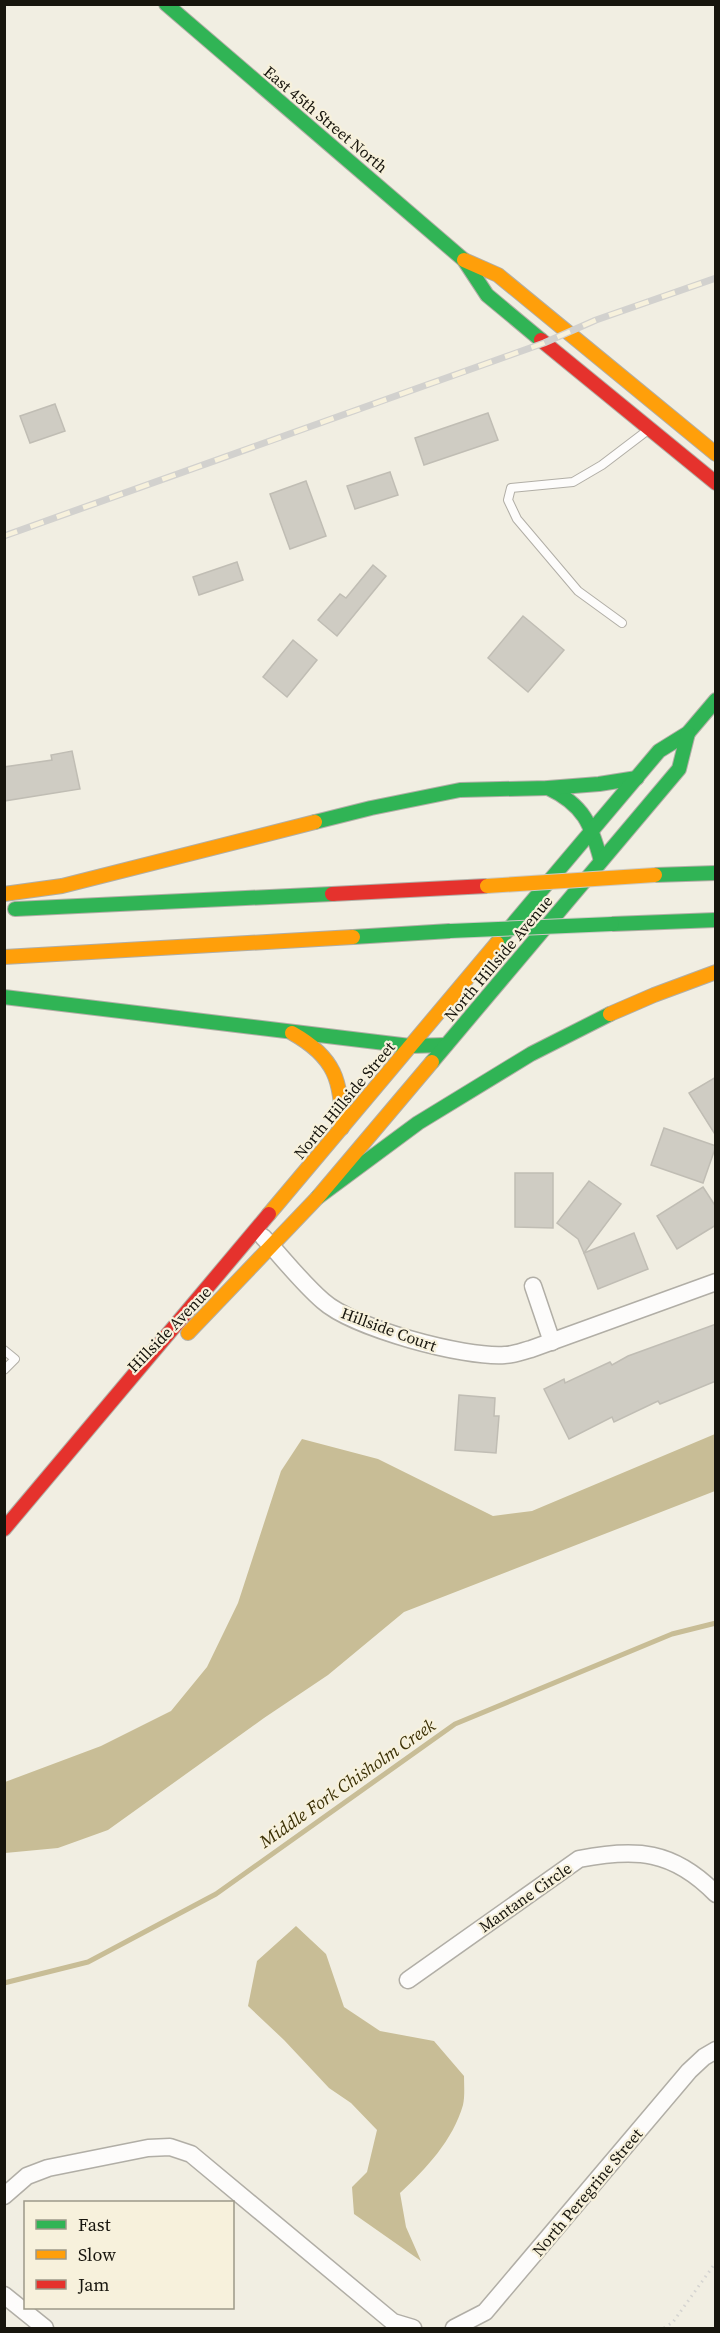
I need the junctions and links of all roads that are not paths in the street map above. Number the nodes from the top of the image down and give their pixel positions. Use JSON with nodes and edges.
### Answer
{"nodes":[{"id":1,"x":166,"y":4,"type":"edge"},
{"id":2,"x":464,"y":260,"type":"junction"},
{"id":3,"x":650,"y":428,"type":"junction"},
{"id":4,"x":716,"y":454,"type":"edge"},
{"id":5,"x":716,"y":483,"type":"edge"},
{"id":6,"x":621,"y":623,"type":"dead end"},
{"id":7,"x":716,"y":700,"type":"edge"},
{"id":8,"x":688,"y":733,"type":"junction"},
{"id":9,"x":637,"y":778,"type":"junction"},
{"id":10,"x":548,"y":788,"type":"junction"},
{"id":11,"x":593,"y":831,"type":"junction"},
{"id":12,"x":601,"y":861,"type":"junction"},
{"id":13,"x":716,"y":873,"type":"edge"},
{"id":14,"x":4,"y":894,"type":"edge"},
{"id":15,"x":4,"y":910,"type":"edge"},
{"id":16,"x":716,"y":920,"type":"edge"},
{"id":17,"x":4,"y":957,"type":"edge"},
{"id":18,"x":716,"y":972,"type":"edge"},
{"id":19,"x":4,"y":997,"type":"edge"},
{"id":20,"x":291,"y":1032,"type":"junction"},
{"id":21,"x":446,"y":1045,"type":"junction"},
{"id":22,"x":410,"y":1046,"type":"junction"},
{"id":23,"x":342,"y":1128,"type":"junction"},
{"id":24,"x":318,"y":1197,"type":"junction"},
{"id":25,"x":256,"y":1230,"type":"junction"},
{"id":26,"x":272,"y":1246,"type":"junction"},
{"id":27,"x":716,"y":1282,"type":"edge"},
{"id":28,"x":533,"y":1286,"type":"dead end"},
{"id":29,"x":552,"y":1342,"type":"junction"},
{"id":30,"x":4,"y":1350,"type":"edge"},
{"id":31,"x":4,"y":1370,"type":"edge"},
{"id":32,"x":44,"y":1483,"type":"junction"},
{"id":33,"x":4,"y":1528,"type":"edge"},
{"id":34,"x":716,"y":1894,"type":"edge"},
{"id":35,"x":408,"y":1980,"type":"dead end"},
{"id":36,"x":716,"y":2050,"type":"edge"},
{"id":37,"x":4,"y":2196,"type":"edge"},
{"id":38,"x":4,"y":2295,"type":"edge"},
{"id":39,"x":45,"y":2328,"type":"edge"},
{"id":40,"x":413,"y":2328,"type":"edge"},
{"id":41,"x":454,"y":2328,"type":"edge"}],
"edges":[{"from":1,"to":2,"type":"main road","name":"East 45th Street North"},
{"from":2,"to":3,"type":"main road","name":"East 45th Street North"},
{"from":2,"to":4,"type":"main road","name":"East 45th Street North"},
{"from":3,"to":5,"type":"main road","name":"East 45th Street North"},
{"from":3,"to":6,"type":"lane"},
{"from":7,"to":8,"type":"main road","name":"North Hillside Street"},
{"from":8,"to":9,"type":"main road","name":"North Hillside Street"},
{"from":8,"to":12,"type":"main road","name":"North Hillside Avenue"},
{"from":9,"to":10,"type":"main road"},
{"from":9,"to":11,"type":"main road","name":"North Hillside Street"},
{"from":10,"to":11,"type":"main road"},
{"from":10,"to":14,"type":"main road"},
{"from":11,"to":12,"type":"main road"},
{"from":11,"to":22,"type":"main road","name":"North Hillside Street"},
{"from":12,"to":21,"type":"main road","name":"North Hillside Avenue"},
{"from":13,"to":15,"type":"main road","bridge":true},
{"from":16,"to":17,"type":"main road","bridge":true},
{"from":18,"to":24,"type":"main road"},
{"from":19,"to":20,"type":"main road"},
{"from":20,"to":22,"type":"main road"},
{"from":20,"to":23,"type":"main road"},
{"from":21,"to":22,"type":"main road"},
{"from":21,"to":24,"type":"main road","name":"North Hillside Avenue"},
{"from":22,"to":23,"type":"main road","name":"North Hillside Street"},
{"from":23,"to":25,"type":"main road","name":"North Hillside Street"},
{"from":24,"to":26,"type":"main road","name":"Hillside Avenue"},
{"from":25,"to":26,"type":"street","name":"Hillside Court"},
{"from":25,"to":32,"type":"main road","name":"North Hillside Street"},
{"from":26,"to":29,"type":"street","name":"Hillside Court"},
{"from":26,"to":32,"type":"main road","name":"Hillside Avenue"},
{"from":27,"to":29,"type":"street","name":"Hillside Court"},
{"from":28,"to":29,"type":"street"},
{"from":30,"to":31,"type":"lane"},
{"from":32,"to":33,"type":"main road","name":"North Hillside Street"},
{"from":34,"to":35,"type":"street","name":"Mantane Circle"},
{"from":36,"to":41,"type":"street","name":"North Peregrine Street"},
{"from":37,"to":40,"type":"street"},
{"from":38,"to":39,"type":"street"}]}
